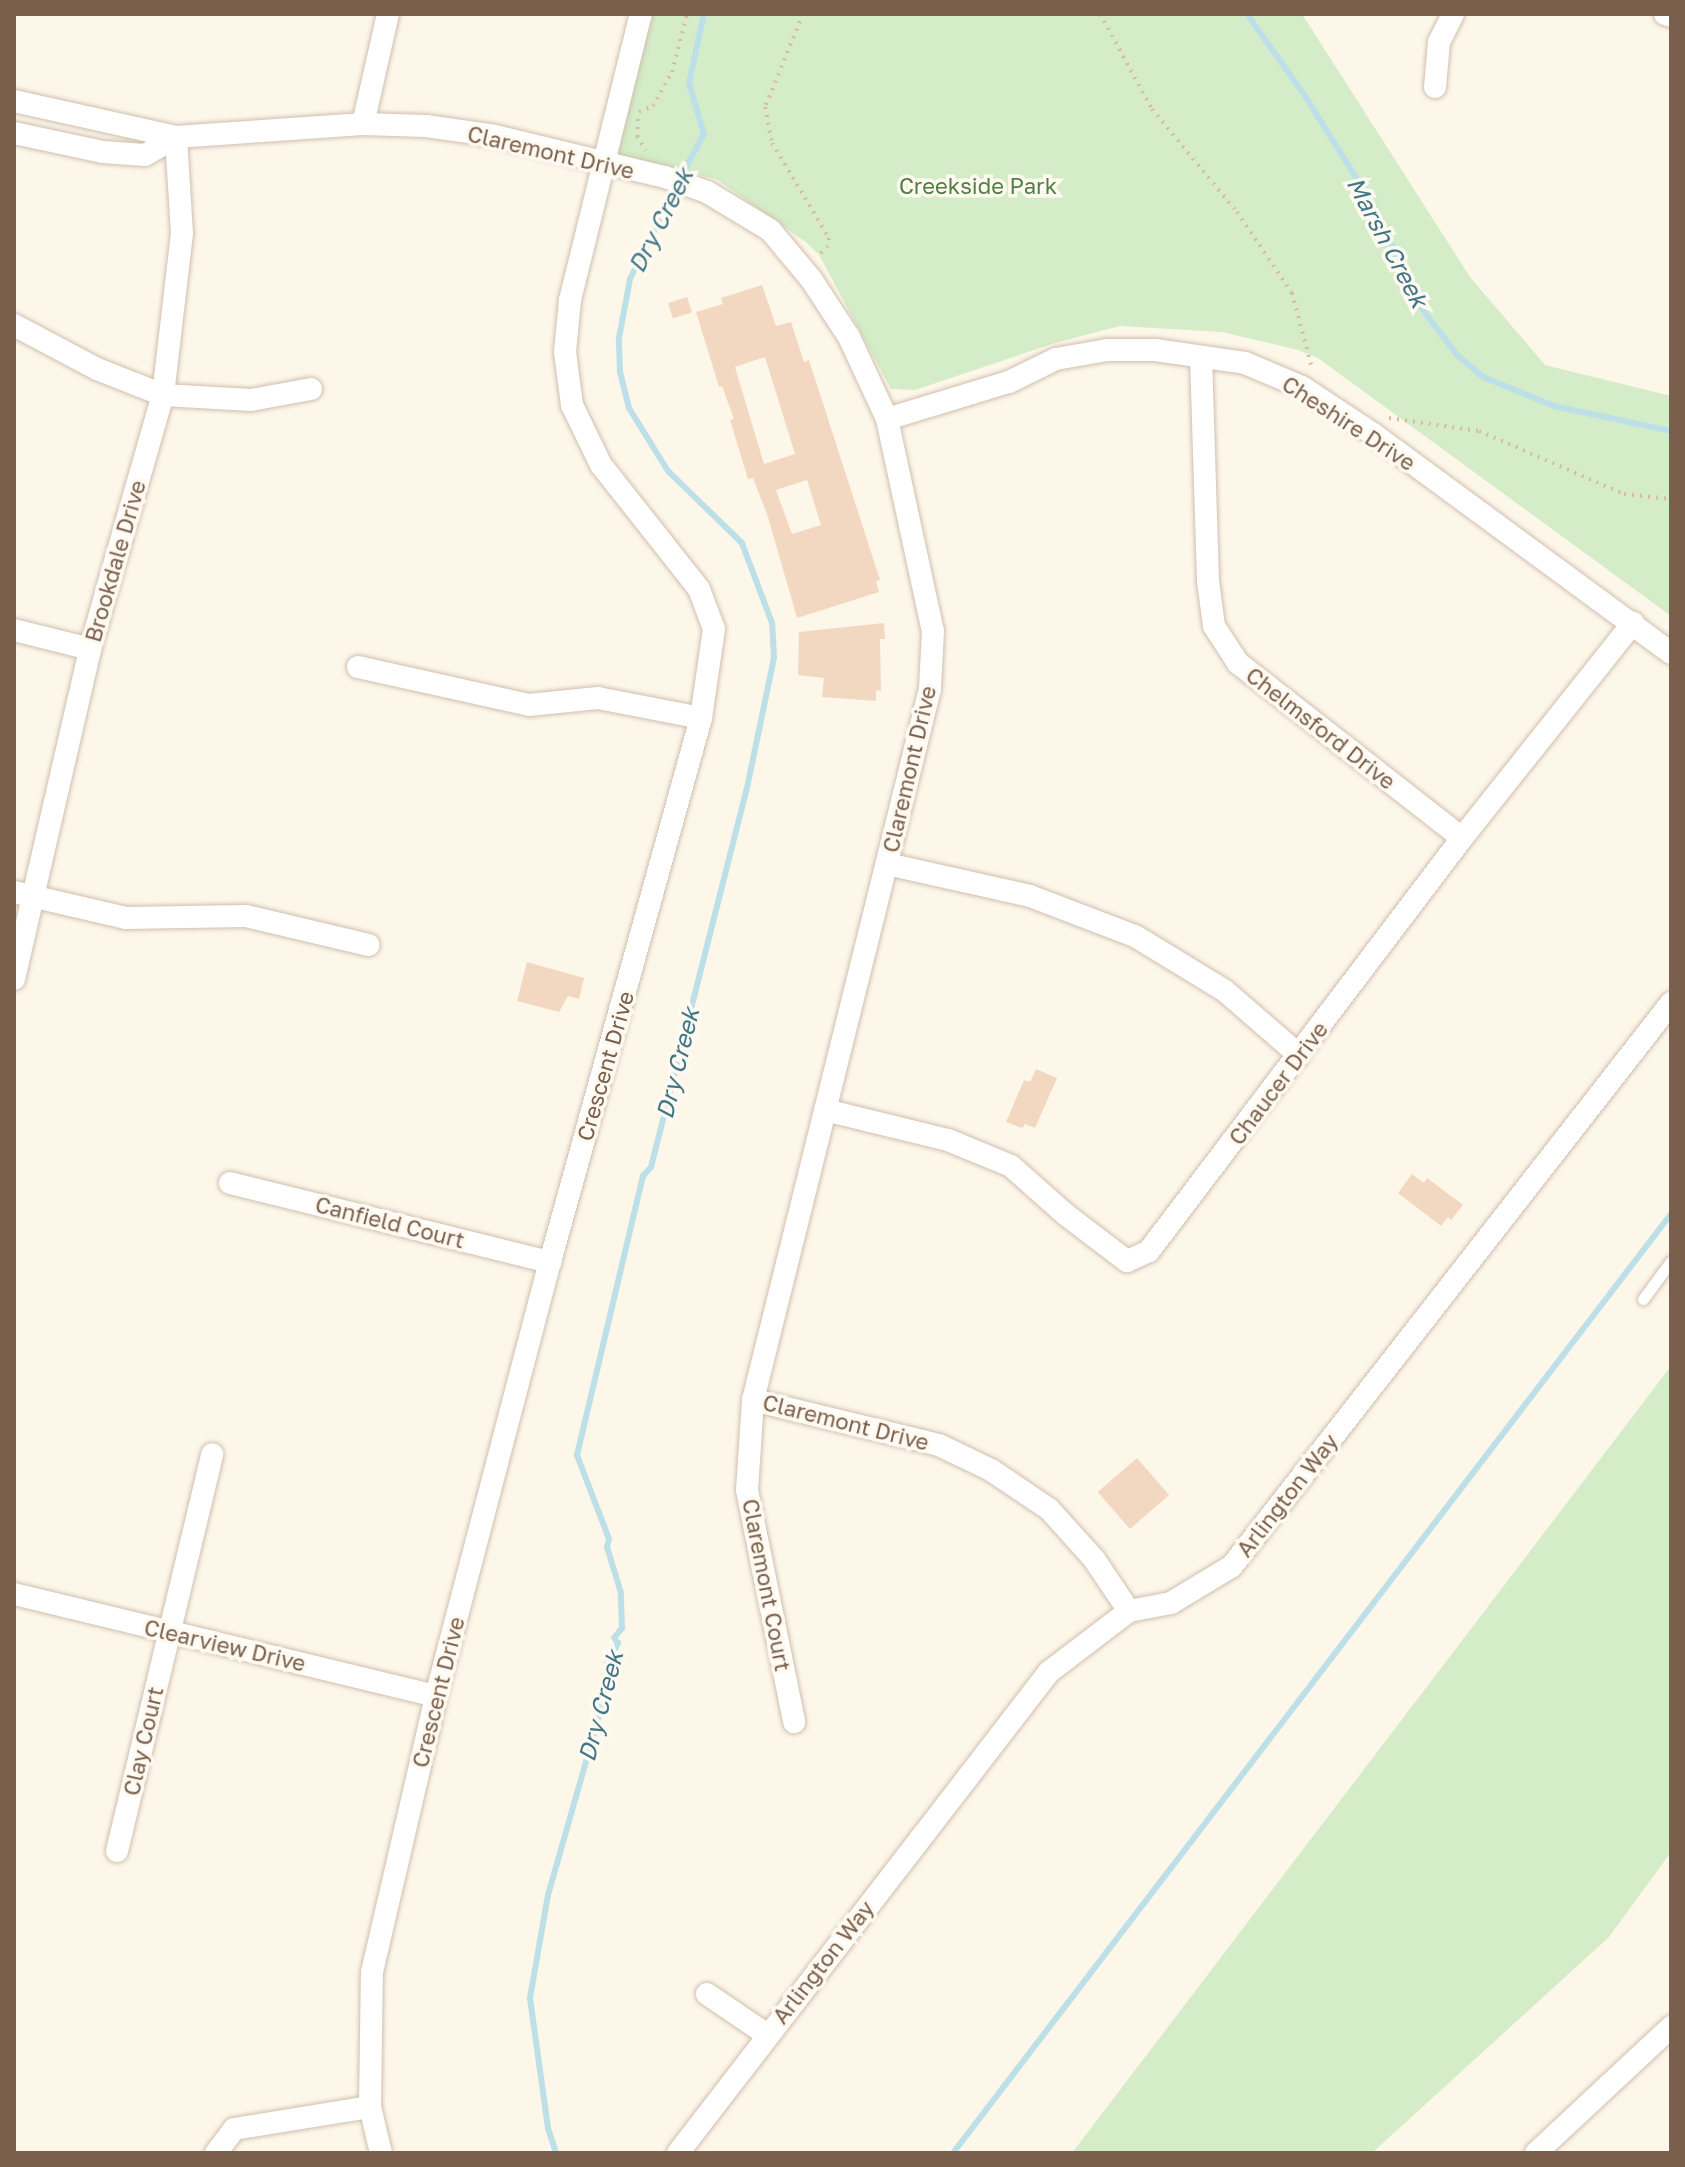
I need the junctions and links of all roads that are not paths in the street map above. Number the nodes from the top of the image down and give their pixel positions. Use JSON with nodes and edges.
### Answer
{"nodes":[{"id":1,"x":388,"y":14,"type":"edge"},
{"id":2,"x":641,"y":14,"type":"edge"},
{"id":3,"x":1453,"y":14,"type":"edge"},
{"id":4,"x":1665,"y":14,"type":"edge"},
{"id":5,"x":1671,"y":16,"type":"edge"},
{"id":6,"x":1435,"y":87,"type":"dead end"},
{"id":7,"x":14,"y":101,"type":"edge"},
{"id":8,"x":363,"y":124,"type":"junction"},
{"id":9,"x":14,"y":133,"type":"edge"},
{"id":10,"x":176,"y":137,"type":"junction"},
{"id":11,"x":605,"y":165,"type":"junction"},
{"id":12,"x":14,"y":325,"type":"edge"},
{"id":13,"x":1201,"y":357,"type":"junction"},
{"id":14,"x":311,"y":389,"type":"dead end"},
{"id":15,"x":163,"y":395,"type":"junction"},
{"id":16,"x":887,"y":419,"type":"junction"},
{"id":17,"x":1633,"y":623,"type":"junction"},
{"id":18,"x":14,"y":630,"type":"edge"},
{"id":19,"x":90,"y":649,"type":"junction"},
{"id":20,"x":1671,"y":653,"type":"edge"},
{"id":21,"x":358,"y":667,"type":"dead end"},
{"id":22,"x":701,"y":718,"type":"junction"},
{"id":23,"x":1462,"y":838,"type":"junction"},
{"id":24,"x":887,"y":864,"type":"junction"},
{"id":25,"x":24,"y":895,"type":"edge"},
{"id":26,"x":369,"y":945,"type":"dead end"},
{"id":27,"x":14,"y":979,"type":"edge"},
{"id":28,"x":1671,"y":1003,"type":"edge"},
{"id":29,"x":1299,"y":1055,"type":"junction"},
{"id":30,"x":825,"y":1110,"type":"junction"},
{"id":31,"x":230,"y":1183,"type":"dead end"},
{"id":32,"x":1671,"y":1261,"type":"edge"},
{"id":33,"x":550,"y":1262,"type":"junction"},
{"id":34,"x":1643,"y":1299,"type":"dead end"},
{"id":35,"x":753,"y":1400,"type":"junction"},
{"id":36,"x":212,"y":1454,"type":"dead end"},
{"id":37,"x":14,"y":1594,"type":"edge"},
{"id":38,"x":1129,"y":1611,"type":"junction"},
{"id":39,"x":168,"y":1631,"type":"junction"},
{"id":40,"x":436,"y":1696,"type":"junction"},
{"id":41,"x":794,"y":1722,"type":"dead end"},
{"id":42,"x":117,"y":1851,"type":"dead end"},
{"id":43,"x":707,"y":1994,"type":"dead end"},
{"id":44,"x":1671,"y":2027,"type":"edge"},
{"id":45,"x":766,"y":2034,"type":"junction"},
{"id":46,"x":370,"y":2107,"type":"junction"},
{"id":47,"x":216,"y":2153,"type":"edge"},
{"id":48,"x":381,"y":2153,"type":"edge"},
{"id":49,"x":678,"y":2153,"type":"edge"},
{"id":50,"x":1536,"y":2153,"type":"edge"}],
"edges":[{"from":1,"to":8,"type":"street"},
{"from":2,"to":11,"type":"street","name":"Crescent Drive"},
{"from":3,"to":6,"type":"street"},
{"from":4,"to":5,"type":"street"},
{"from":7,"to":10,"type":"street","name":"Claremont Drive"},
{"from":8,"to":10,"type":"street","name":"Claremont Drive"},
{"from":8,"to":11,"type":"street","name":"Claremont Drive"},
{"from":9,"to":10,"type":"street","name":"Claremont Drive"},
{"from":10,"to":15,"type":"street","name":"Brookdale Drive"},
{"from":11,"to":16,"type":"street","name":"Claremont Drive"},
{"from":11,"to":22,"type":"street","name":"Crescent Drive"},
{"from":12,"to":15,"type":"street"},
{"from":13,"to":16,"type":"street","name":"Cheshire Drive"},
{"from":13,"to":17,"type":"street","name":"Cheshire Drive"},
{"from":13,"to":23,"type":"street","name":"Chelmsford Drive"},
{"from":14,"to":15,"type":"street"},
{"from":15,"to":19,"type":"street","name":"Brookdale Drive"},
{"from":16,"to":24,"type":"street","name":"Claremont Drive"},
{"from":17,"to":20,"type":"street","name":"Cheshire Drive"},
{"from":17,"to":23,"type":"street","name":"Chaucer Drive"},
{"from":18,"to":19,"type":"street"},
{"from":19,"to":25,"type":"street","name":"Brookdale Drive"},
{"from":21,"to":22,"type":"street"},
{"from":22,"to":33,"type":"street","name":"Crescent Drive"},
{"from":23,"to":29,"type":"street","name":"Chaucer Drive"},
{"from":24,"to":29,"type":"street"},
{"from":24,"to":30,"type":"street","name":"Claremont Drive"},
{"from":25,"to":26,"type":"street"},
{"from":25,"to":27,"type":"street","name":"Brookdale Drive"},
{"from":28,"to":38,"type":"street","name":"Arlington Way"},
{"from":29,"to":30,"type":"street","name":"Chaucer Drive"},
{"from":30,"to":35,"type":"street","name":"Claremont Drive"},
{"from":31,"to":33,"type":"street","name":"Canfield Court"},
{"from":32,"to":34,"type":"lane"},
{"from":33,"to":40,"type":"street","name":"Crescent Drive"},
{"from":35,"to":38,"type":"street","name":"Claremont Drive"},
{"from":35,"to":41,"type":"street","name":"Claremont Court"},
{"from":36,"to":39,"type":"street","name":"Clay Court"},
{"from":37,"to":39,"type":"street","name":"Clearview Drive"},
{"from":38,"to":45,"type":"street","name":"Arlington Way"},
{"from":39,"to":40,"type":"street","name":"Clearview Drive"},
{"from":39,"to":42,"type":"street","name":"Clay Court"},
{"from":40,"to":46,"type":"street","name":"Crescent Drive"},
{"from":43,"to":45,"type":"street"},
{"from":44,"to":50,"type":"street"},
{"from":45,"to":49,"type":"street","name":"Arlington Way"},
{"from":46,"to":47,"type":"street"},
{"from":46,"to":48,"type":"street","name":"Crescent Drive"}]}
